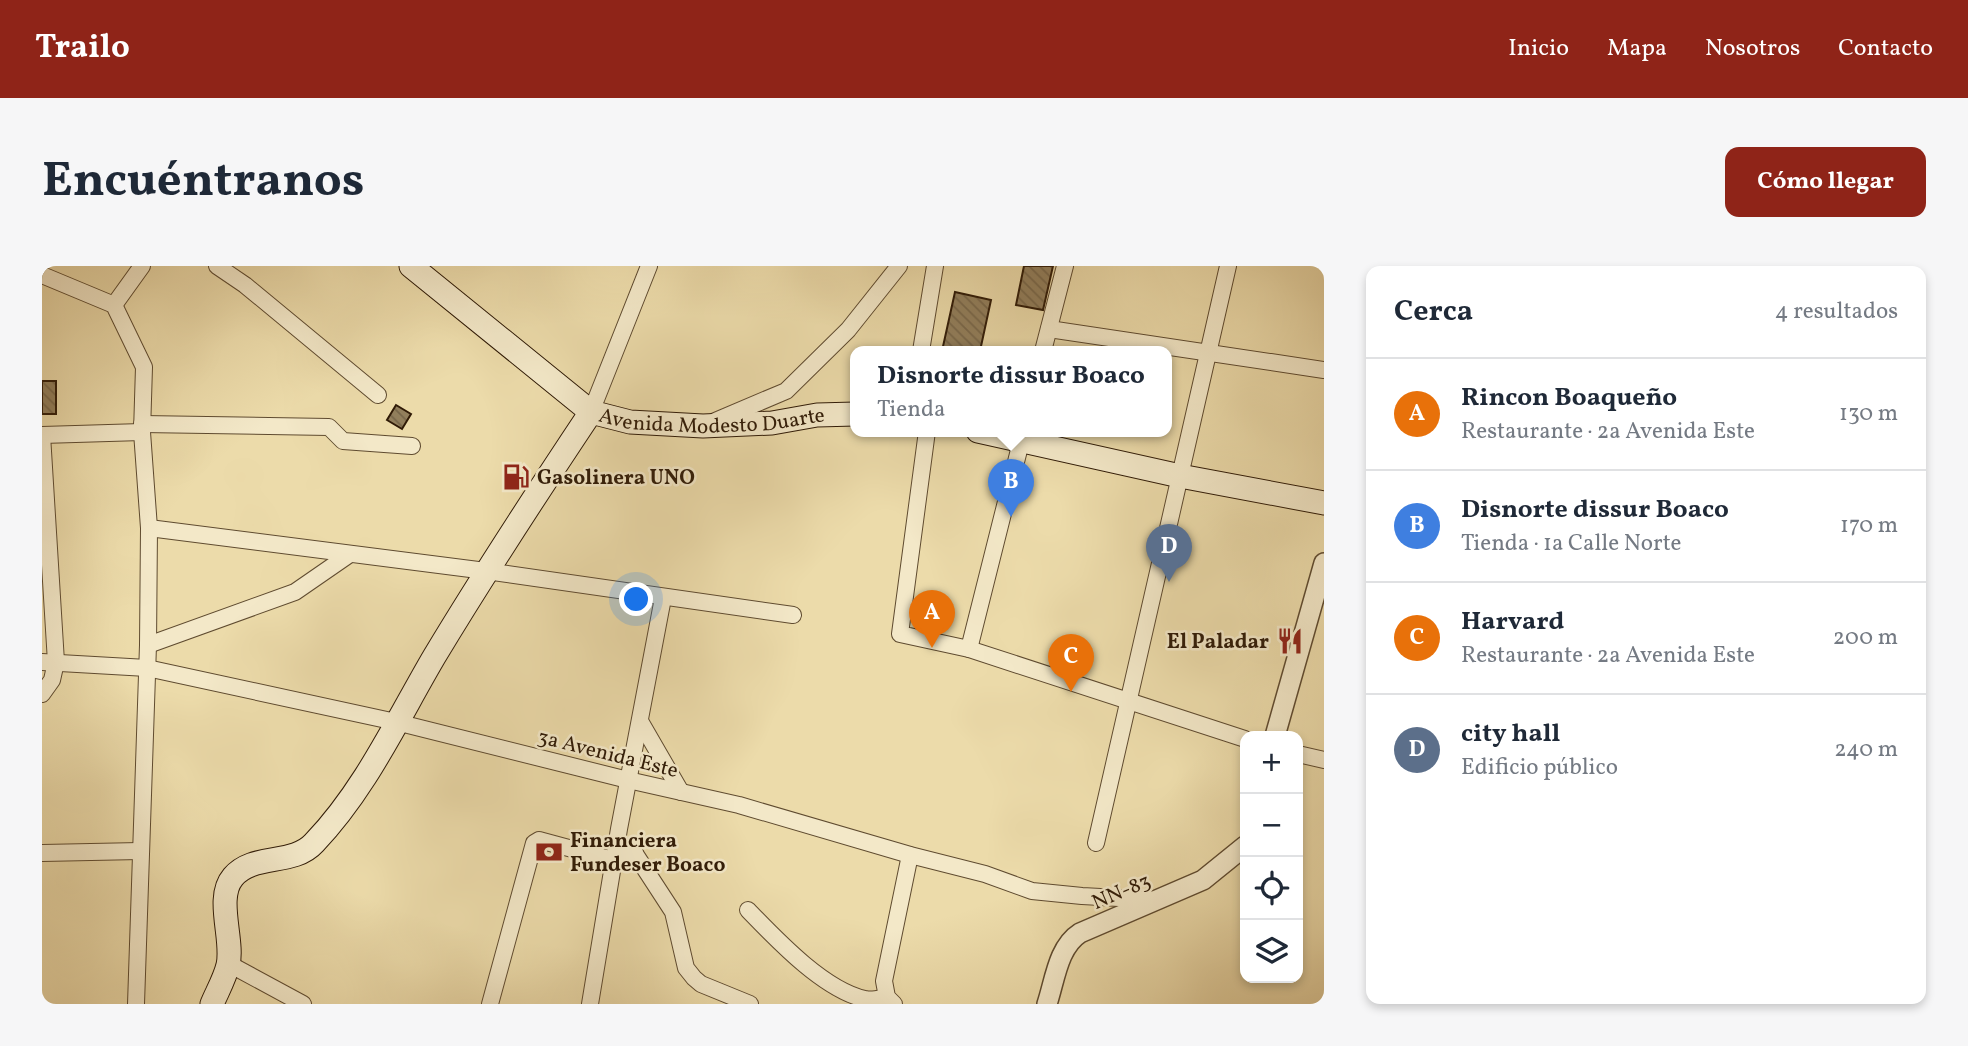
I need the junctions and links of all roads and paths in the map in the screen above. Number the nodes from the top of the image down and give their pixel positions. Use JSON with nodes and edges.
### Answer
{"nodes":[{"id":1,"x":142,"y":266,"type":"edge"},
{"id":2,"x":217,"y":266,"type":"edge"},
{"id":3,"x":649,"y":266,"type":"edge"},
{"id":4,"x":899,"y":266,"type":"edge"},
{"id":5,"x":935,"y":266,"type":"edge"},
{"id":6,"x":1065,"y":266,"type":"edge"},
{"id":7,"x":1228,"y":266,"type":"edge"},
{"id":8,"x":416,"y":268,"type":"edge"},
{"id":9,"x":42,"y":275,"type":"edge"},
{"id":10,"x":114,"y":305,"type":"junction"},
{"id":11,"x":1049,"y":329,"type":"junction"},
{"id":12,"x":922,"y":346,"type":"edge"},
{"id":13,"x":1045,"y":346,"type":"edge"},
{"id":14,"x":1157,"y":346,"type":"edge"},
{"id":15,"x":1172,"y":348,"type":"edge"},
{"id":16,"x":1208,"y":354,"type":"junction"},
{"id":17,"x":1324,"y":370,"type":"edge"},
{"id":18,"x":378,"y":395,"type":"dead end"},
{"id":19,"x":591,"y":412,"type":"junction"},
{"id":20,"x":850,"y":414,"type":"edge"},
{"id":21,"x":703,"y":426,"type":"junction"},
{"id":22,"x":142,"y":428,"type":"junction"},
{"id":23,"x":42,"y":435,"type":"edge"},
{"id":24,"x":926,"y":437,"type":"edge"},
{"id":25,"x":1022,"y":437,"type":"edge"},
{"id":26,"x":1030,"y":437,"type":"edge"},
{"id":27,"x":412,"y":446,"type":"dead end"},
{"id":28,"x":1180,"y":476,"type":"junction"},
{"id":29,"x":1324,"y":503,"type":"edge"},
{"id":30,"x":149,"y":528,"type":"junction"},
{"id":31,"x":350,"y":554,"type":"junction"},
{"id":32,"x":1324,"y":563,"type":"edge"},
{"id":33,"x":486,"y":571,"type":"junction"},
{"id":34,"x":663,"y":598,"type":"junction"},
{"id":35,"x":793,"y":615,"type":"dead end"},
{"id":36,"x":148,"y":645,"type":"junction"},
{"id":37,"x":969,"y":649,"type":"junction"},
{"id":38,"x":49,"y":662,"type":"edge"},
{"id":39,"x":146,"y":668,"type":"junction"},
{"id":40,"x":42,"y":694,"type":"edge"},
{"id":41,"x":1129,"y":702,"type":"junction"},
{"id":42,"x":639,"y":721,"type":"junction"},
{"id":43,"x":396,"y":722,"type":"junction"},
{"id":44,"x":1276,"y":731,"type":"edge"},
{"id":45,"x":1240,"y":737,"type":"edge"},
{"id":46,"x":1303,"y":755,"type":"edge"},
{"id":47,"x":1324,"y":760,"type":"edge"},
{"id":48,"x":628,"y":780,"type":"junction"},
{"id":49,"x":681,"y":792,"type":"junction"},
{"id":50,"x":619,"y":829,"type":"junction"},
{"id":51,"x":1097,"y":843,"type":"dead end"},
{"id":52,"x":1240,"y":850,"type":"edge"},
{"id":53,"x":140,"y":851,"type":"junction"},
{"id":54,"x":42,"y":853,"type":"edge"},
{"id":55,"x":635,"y":853,"type":"junction"},
{"id":56,"x":910,"y":855,"type":"junction"},
{"id":57,"x":613,"y":860,"type":"junction"},
{"id":58,"x":1159,"y":900,"type":"junction"},
{"id":59,"x":748,"y":911,"type":"dead end"},
{"id":60,"x":229,"y":964,"type":"junction"},
{"id":61,"x":890,"y":1000,"type":"edge"},
{"id":62,"x":136,"y":1004,"type":"edge"},
{"id":63,"x":212,"y":1004,"type":"edge"},
{"id":64,"x":303,"y":1004,"type":"edge"},
{"id":65,"x":490,"y":1004,"type":"edge"},
{"id":66,"x":590,"y":1004,"type":"edge"},
{"id":67,"x":750,"y":1004,"type":"edge"},
{"id":68,"x":1047,"y":1004,"type":"edge"}],
"edges":[{"from":1,"to":10,"type":"street"},
{"from":2,"to":18,"type":"street"},
{"from":3,"to":19,"type":"street"},
{"from":4,"to":21,"type":"street"},
{"from":5,"to":12,"type":"street"},
{"from":6,"to":11,"type":"street"},
{"from":7,"to":16,"type":"street"},
{"from":8,"to":19,"type":"main road","name":"Avenida Modesto Duarte"},
{"from":9,"to":10,"type":"street"},
{"from":10,"to":22,"type":"street"},
{"from":11,"to":13,"type":"street"},
{"from":11,"to":14,"type":"street"},
{"from":15,"to":16,"type":"street"},
{"from":16,"to":17,"type":"street"},
{"from":16,"to":28,"type":"street"},
{"from":19,"to":21,"type":"main road","name":"Avenida Modesto Duarte"},
{"from":19,"to":33,"type":"main road"},
{"from":20,"to":21,"type":"main road","name":"Avenida Modesto Duarte"},
{"from":22,"to":23,"type":"street"},
{"from":22,"to":27,"type":"street"},
{"from":22,"to":30,"type":"street"},
{"from":23,"to":38,"type":"street"},
{"from":24,"to":37,"type":"street"},
{"from":25,"to":37,"type":"street"},
{"from":26,"to":28,"type":"main road"},
{"from":28,"to":29,"type":"main road"},
{"from":28,"to":41,"type":"street"},
{"from":30,"to":31,"type":"street"},
{"from":30,"to":36,"type":"street"},
{"from":31,"to":33,"type":"street"},
{"from":31,"to":36,"type":"street"},
{"from":32,"to":44,"type":"street"},
{"from":33,"to":34,"type":"street"},
{"from":33,"to":43,"type":"main road"},
{"from":34,"to":35,"type":"street"},
{"from":34,"to":42,"type":"street"},
{"from":36,"to":39,"type":"street"},
{"from":37,"to":41,"type":"street"},
{"from":38,"to":39,"type":"street","name":"3a Avenida Este"},
{"from":38,"to":40,"type":"street"},
{"from":39,"to":43,"type":"street","name":"3a Avenida Este"},
{"from":39,"to":53,"type":"street"},
{"from":41,"to":45,"type":"street"},
{"from":41,"to":51,"type":"street"},
{"from":42,"to":48,"type":"street"},
{"from":42,"to":49,"type":"street"},
{"from":43,"to":48,"type":"street","name":"3a Avenida Este"},
{"from":43,"to":60,"type":"main road"},
{"from":46,"to":47,"type":"street"},
{"from":48,"to":49,"type":"street","name":"3a Avenida Este"},
{"from":48,"to":50,"type":"street"},
{"from":49,"to":56,"type":"street","name":"3a Avenida Este"},
{"from":50,"to":55,"type":"street"},
{"from":50,"to":57,"type":"street"},
{"from":52,"to":58,"type":"street","name":"NN-83","number":"NN-83"},
{"from":53,"to":54,"type":"street"},
{"from":53,"to":62,"type":"street"},
{"from":55,"to":57,"type":"street"},
{"from":55,"to":67,"type":"street"},
{"from":56,"to":58,"type":"street","name":"3a Avenida Este"},
{"from":56,"to":61,"type":"street"},
{"from":57,"to":65,"type":"street"},
{"from":57,"to":66,"type":"street"},
{"from":58,"to":68,"type":"street","name":"NN-83","number":"NN-83"},
{"from":59,"to":61,"type":"street"},
{"from":60,"to":63,"type":"main road"},
{"from":60,"to":64,"type":"street"}]}
